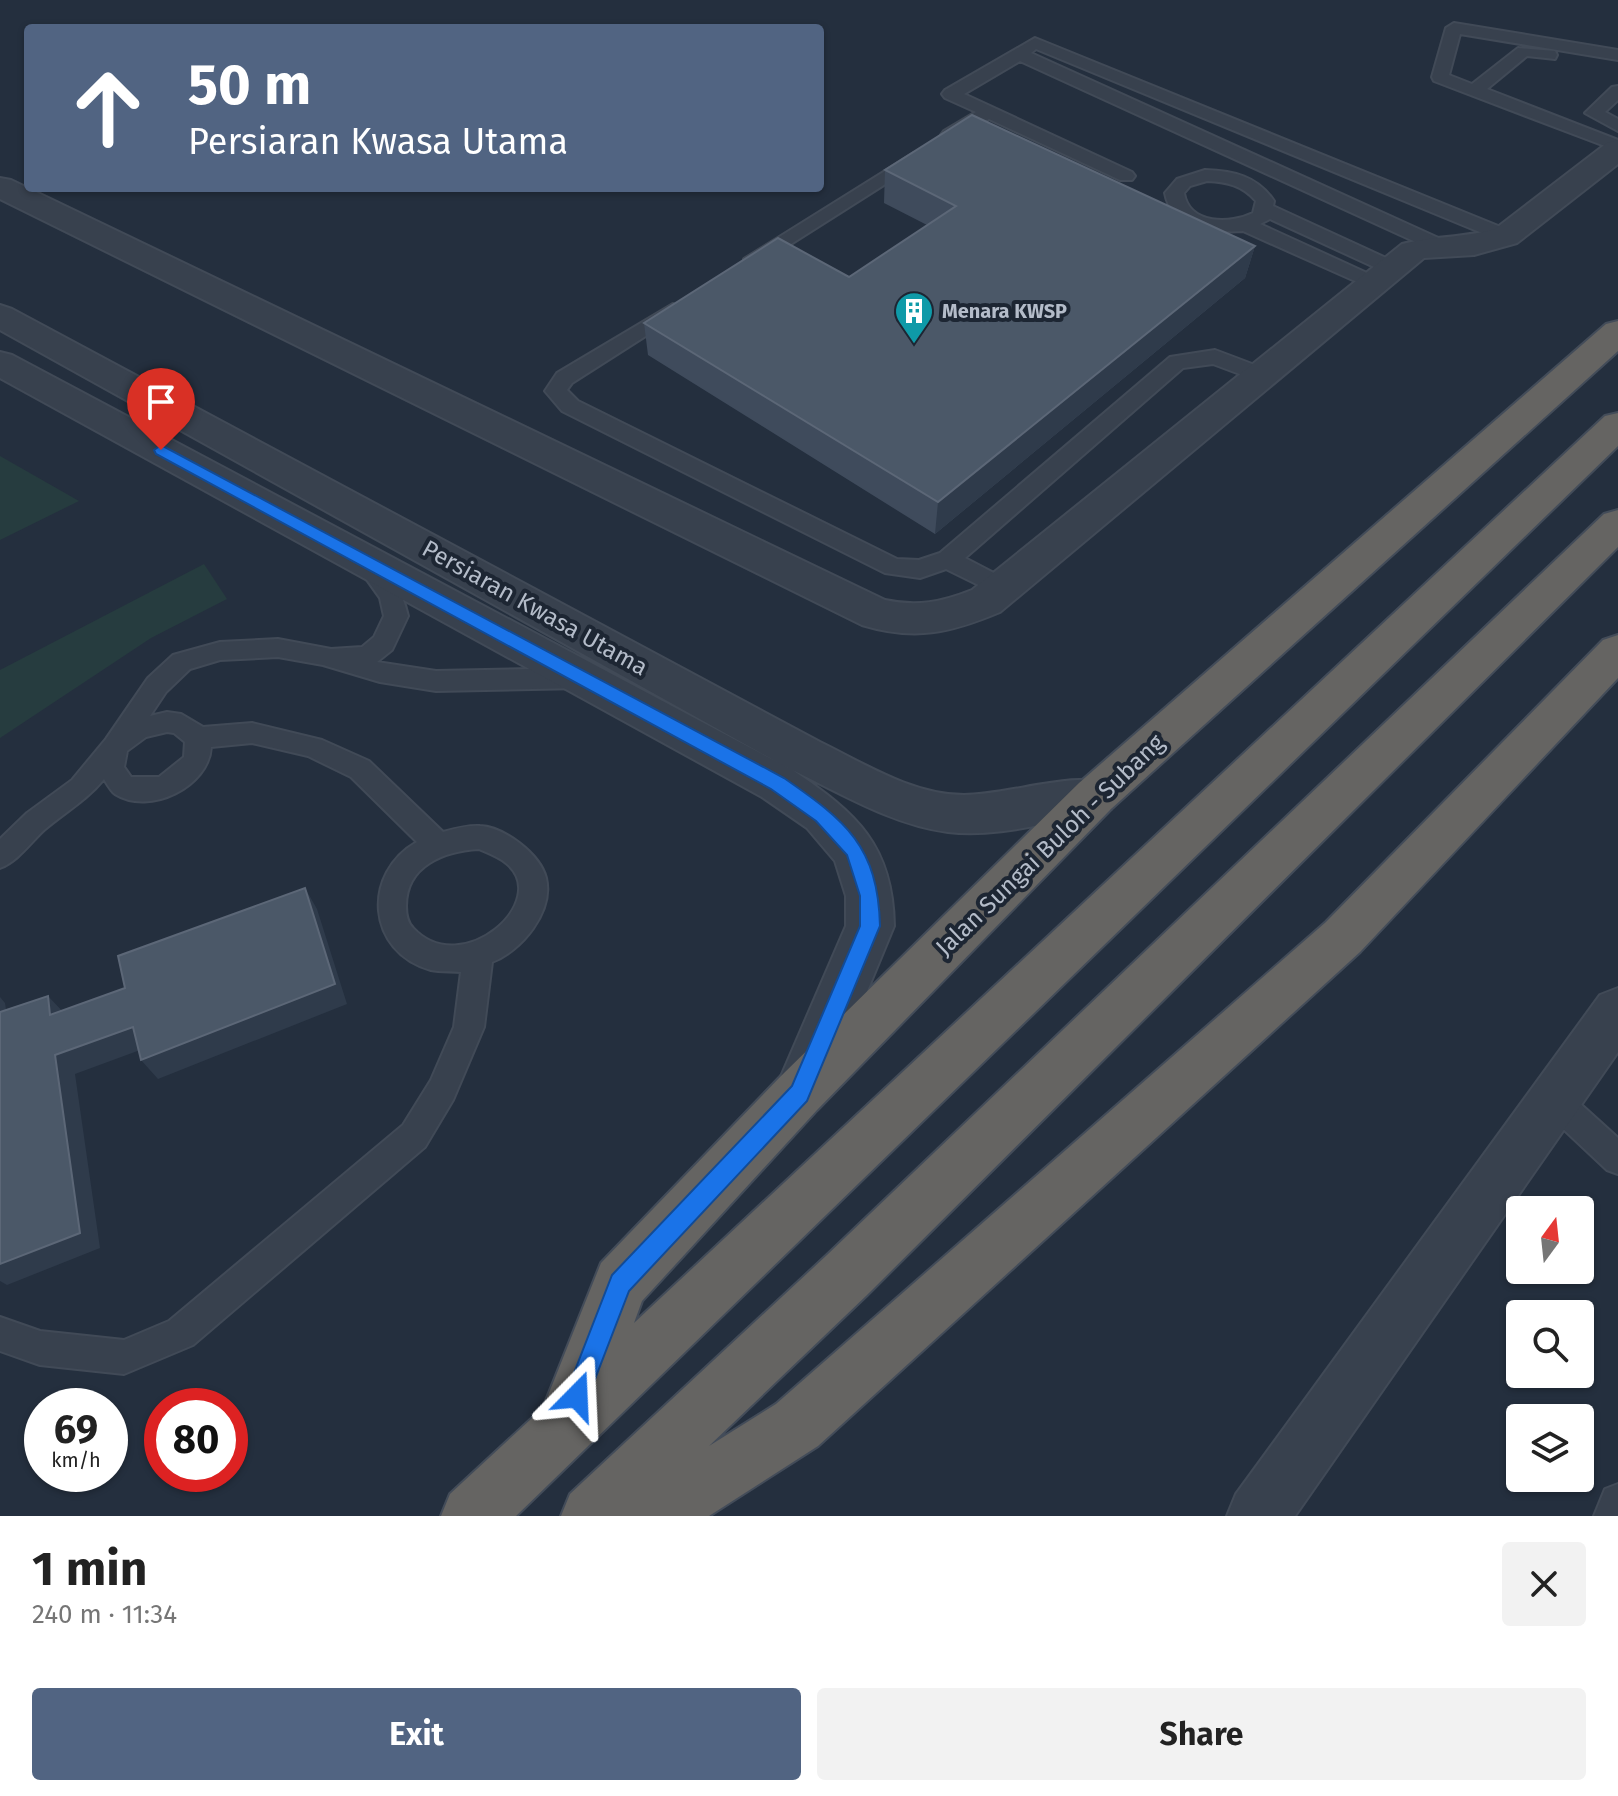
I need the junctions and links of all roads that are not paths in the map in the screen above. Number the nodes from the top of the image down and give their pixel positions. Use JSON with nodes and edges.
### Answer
{"nodes":[{"id":1,"x":1019,"y":54,"type":"junction"},
{"id":2,"x":1618,"y":55,"type":"edge"},
{"id":3,"x":1618,"y":66,"type":"edge"},
{"id":4,"x":1475,"y":90,"type":"junction"},
{"id":5,"x":1618,"y":91,"type":"edge"},
{"id":6,"x":988,"y":112,"type":"junction"},
{"id":7,"x":1618,"y":126,"type":"edge"},
{"id":8,"x":1618,"y":148,"type":"edge"},
{"id":9,"x":1126,"y":176,"type":"dead end"},
{"id":10,"x":0,"y":187,"type":"edge"},
{"id":11,"x":1266,"y":210,"type":"junction"},
{"id":12,"x":1246,"y":225,"type":"junction"},
{"id":13,"x":1506,"y":236,"type":"junction"},
{"id":14,"x":1438,"y":245,"type":"junction"},
{"id":15,"x":736,"y":270,"type":"edge"},
{"id":16,"x":1382,"y":275,"type":"junction"},
{"id":17,"x":697,"y":295,"type":"edge"},
{"id":18,"x":0,"y":316,"type":"edge"},
{"id":19,"x":1618,"y":332,"type":"edge"},
{"id":20,"x":0,"y":363,"type":"edge"},
{"id":21,"x":1261,"y":375,"type":"junction"},
{"id":22,"x":1618,"y":425,"type":"edge"},
{"id":23,"x":1618,"y":524,"type":"edge"},
{"id":24,"x":948,"y":559,"type":"junction"},
{"id":25,"x":364,"y":560,"type":"junction"},
{"id":26,"x":1003,"y":588,"type":"junction"},
{"id":27,"x":1618,"y":651,"type":"edge"},
{"id":28,"x":323,"y":656,"type":"junction"},
{"id":29,"x":582,"y":678,"type":"junction"},
{"id":30,"x":198,"y":738,"type":"junction"},
{"id":31,"x":115,"y":746,"type":"junction"},
{"id":32,"x":1095,"y":796,"type":"junction"},
{"id":33,"x":437,"y":844,"type":"junction"},
{"id":34,"x":0,"y":856,"type":"edge"},
{"id":35,"x":478,"y":955,"type":"junction"},
{"id":36,"x":1618,"y":1011,"type":"edge"},
{"id":37,"x":799,"y":1093,"type":"junction"},
{"id":38,"x":1554,"y":1100,"type":"junction"},
{"id":39,"x":1618,"y":1159,"type":"edge"},
{"id":40,"x":0,"y":1334,"type":"edge"},
{"id":41,"x":566,"y":1425,"type":"junction"},
{"id":42,"x":1618,"y":1502,"type":"edge"},
{"id":43,"x":472,"y":1516,"type":"edge"},
{"id":44,"x":592,"y":1516,"type":"edge"},
{"id":45,"x":654,"y":1516,"type":"edge"},
{"id":46,"x":1258,"y":1516,"type":"edge"},
{"id":47,"x":1612,"y":1516,"type":"edge"}],
"edges":[{"from":1,"to":6,"type":"lane"},
{"from":1,"to":13,"type":"lane"},
{"from":1,"to":14,"type":"lane"},
{"from":2,"to":4,"type":"lane"},
{"from":3,"to":4,"type":"lane"},
{"from":4,"to":8,"type":"lane"},
{"from":5,"to":7,"type":"lane"},
{"from":6,"to":9,"type":"lane"},
{"from":6,"to":15,"type":"lane"},
{"from":8,"to":13,"type":"street"},
{"from":10,"to":26,"type":"street"},
{"from":11,"to":12,"type":"lane"},
{"from":11,"to":12,"type":"lane"},
{"from":11,"to":16,"type":"lane"},
{"from":12,"to":16,"type":"lane"},
{"from":13,"to":14,"type":"street"},
{"from":14,"to":16,"type":"street"},
{"from":16,"to":21,"type":"street"},
{"from":17,"to":24,"type":"lane"},
{"from":18,"to":32,"type":"street","name":"Persiaran Kwasa Utama"},
{"from":19,"to":32,"type":"highway","name":"Jalan Sungai Buloh - Subang"},
{"from":20,"to":25,"type":"street","name":"Persiaran Kwasa Utama"},
{"from":21,"to":24,"type":"lane"},
{"from":21,"to":26,"type":"street"},
{"from":22,"to":41,"type":"highway","name":"Jalan Sungai Buloh - Subang"},
{"from":23,"to":44,"type":"highway"},
{"from":24,"to":26,"type":"lane"},
{"from":25,"to":28,"type":"lane"},
{"from":25,"to":29,"type":"street","name":"Persiaran Kwasa Utama"},
{"from":27,"to":45,"type":"highway"},
{"from":28,"to":29,"type":"lane"},
{"from":28,"to":31,"type":"lane"},
{"from":29,"to":37,"type":"street","name":"Persiaran Kwasa Utama"},
{"from":30,"to":31,"type":"lane"},
{"from":30,"to":31,"type":"lane"},
{"from":30,"to":33,"type":"lane"},
{"from":31,"to":34,"type":"lane"},
{"from":32,"to":37,"type":"highway","name":"Jalan Sungai Buloh - Subang"},
{"from":33,"to":35,"type":"lane"},
{"from":33,"to":35,"type":"lane"},
{"from":35,"to":40,"type":"lane"},
{"from":36,"to":38,"type":"street"},
{"from":37,"to":41,"type":"highway","name":"Jalan Sungai Buloh - Subang"},
{"from":38,"to":39,"type":"lane"},
{"from":38,"to":46,"type":"street"},
{"from":41,"to":43,"type":"highway","name":"Jalan Sungai Buloh - Subang"},
{"from":42,"to":47,"type":"lane"}]}
